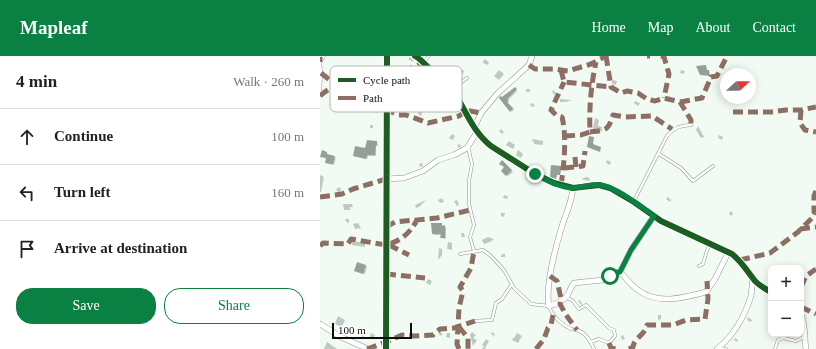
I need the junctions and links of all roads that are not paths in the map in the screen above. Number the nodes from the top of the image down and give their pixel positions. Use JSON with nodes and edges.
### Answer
{"nodes":[{"id":1,"x":324,"y":56,"type":"edge"},
{"id":2,"x":387,"y":56,"type":"edge"},
{"id":3,"x":415,"y":56,"type":"edge"},
{"id":4,"x":429,"y":56,"type":"edge"},
{"id":5,"x":532,"y":56,"type":"edge"},
{"id":6,"x":423,"y":59,"type":"edge"},
{"id":7,"x":387,"y":66,"type":"edge"},
{"id":8,"x":466,"y":78,"type":"dead end"},
{"id":9,"x":462,"y":81,"type":"edge"},
{"id":10,"x":320,"y":91,"type":"edge"},
{"id":11,"x":462,"y":107,"type":"edge"},
{"id":12,"x":387,"y":112,"type":"edge"},
{"id":13,"x":691,"y":126,"type":"dead end"},
{"id":14,"x":475,"y":130,"type":"junction"},
{"id":15,"x":468,"y":146,"type":"junction"},
{"id":16,"x":659,"y":154,"type":"junction"},
{"id":17,"x":713,"y":166,"type":"dead end"},
{"id":18,"x":386,"y":179,"type":"junction"},
{"id":19,"x":573,"y":188,"type":"junction"},
{"id":20,"x":634,"y":202,"type":"junction"},
{"id":21,"x":654,"y":216,"type":"junction"},
{"id":22,"x":709,"y":243,"type":"junction"},
{"id":23,"x":474,"y":251,"type":"junction"},
{"id":24,"x":728,"y":253,"type":"junction"},
{"id":25,"x":460,"y":254,"type":"dead end"},
{"id":26,"x":699,"y":266,"type":"dead end"},
{"id":27,"x":620,"y":272,"type":"junction"},
{"id":28,"x":753,"y":277,"type":"junction"},
{"id":29,"x":512,"y":284,"type":"junction"},
{"id":30,"x":768,"y":290,"type":"edge"},
{"id":31,"x":566,"y":297,"type":"junction"},
{"id":32,"x":549,"y":306,"type":"junction"},
{"id":33,"x":475,"y":322,"type":"dead end"},
{"id":34,"x":320,"y":324,"type":"edge"},
{"id":35,"x":804,"y":324,"type":"edge"},
{"id":36,"x":805,"y":337,"type":"junction"},
{"id":37,"x":591,"y":342,"type":"junction"},
{"id":38,"x":368,"y":349,"type":"edge"},
{"id":39,"x":386,"y":349,"type":"edge"},
{"id":40,"x":594,"y":349,"type":"edge"},
{"id":41,"x":717,"y":349,"type":"edge"},
{"id":42,"x":726,"y":349,"type":"edge"},
{"id":43,"x":775,"y":349,"type":"edge"},
{"id":44,"x":806,"y":349,"type":"edge"}],
"edges":[{"from":1,"to":10,"type":"lane"},
{"from":2,"to":7,"type":"street"},
{"from":3,"to":6,"type":"street"},
{"from":4,"to":6,"type":"lane"},
{"from":5,"to":14,"type":"street"},
{"from":8,"to":9,"type":"lane"},
{"from":11,"to":14,"type":"street"},
{"from":12,"to":18,"type":"street"},
{"from":13,"to":16,"type":"lane"},
{"from":14,"to":15,"type":"street"},
{"from":14,"to":19,"type":"street"},
{"from":15,"to":18,"type":"street"},
{"from":15,"to":23,"type":"lane"},
{"from":16,"to":17,"type":"lane"},
{"from":16,"to":20,"type":"lane"},
{"from":18,"to":39,"type":"street"},
{"from":19,"to":20,"type":"street"},
{"from":19,"to":32,"type":"street"},
{"from":20,"to":21,"type":"street"},
{"from":21,"to":22,"type":"street"},
{"from":21,"to":27,"type":"street"},
{"from":22,"to":24,"type":"street"},
{"from":22,"to":26,"type":"lane"},
{"from":23,"to":25,"type":"lane"},
{"from":23,"to":29,"type":"lane"},
{"from":24,"to":27,"type":"street"},
{"from":24,"to":28,"type":"street"},
{"from":27,"to":31,"type":"street"},
{"from":28,"to":30,"type":"street"},
{"from":28,"to":41,"type":"street"},
{"from":29,"to":32,"type":"lane"},
{"from":29,"to":33,"type":"lane"},
{"from":31,"to":32,"type":"street"},
{"from":31,"to":37,"type":"lane"},
{"from":32,"to":37,"type":"lane"},
{"from":34,"to":38,"type":"street"},
{"from":35,"to":36,"type":"street"},
{"from":36,"to":43,"type":"lane"},
{"from":36,"to":44,"type":"street"},
{"from":37,"to":40,"type":"lane"},
{"from":41,"to":42,"type":"lane"}]}
